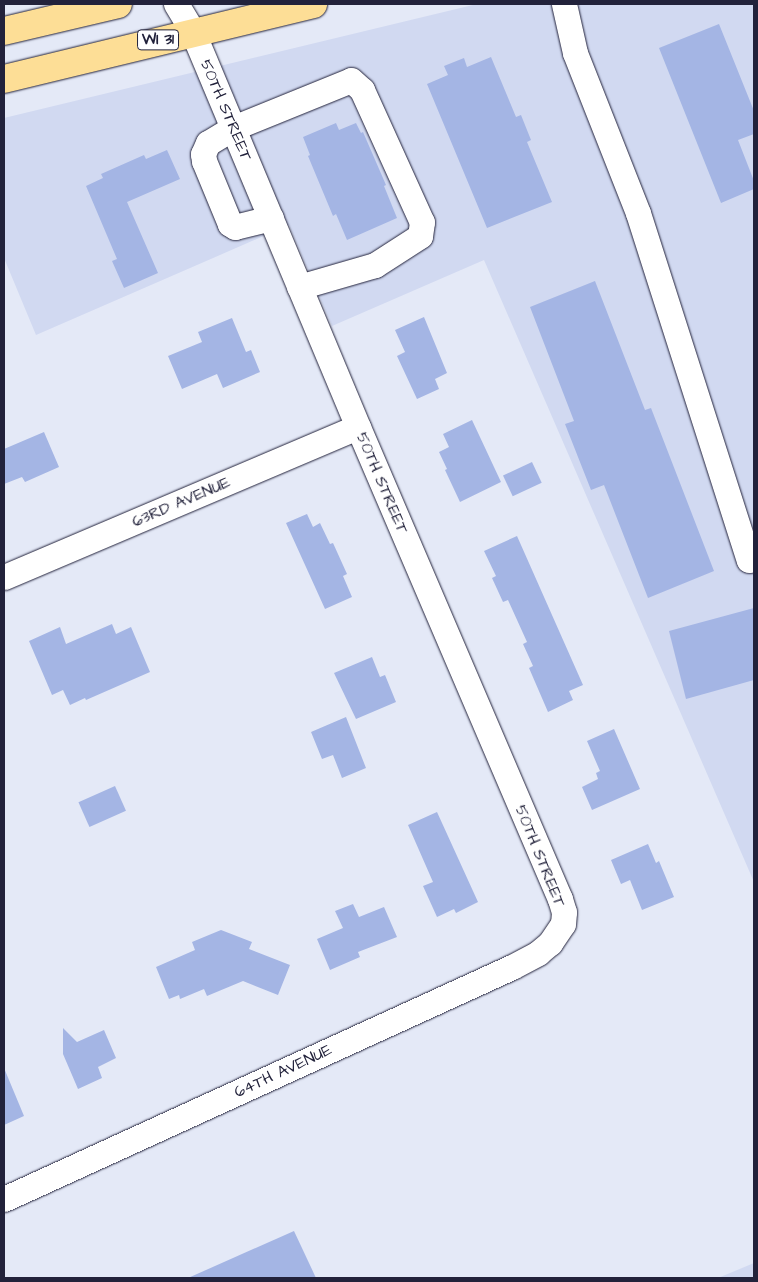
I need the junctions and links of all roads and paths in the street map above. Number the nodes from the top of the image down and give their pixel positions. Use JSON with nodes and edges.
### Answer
{"nodes":[{"id":1,"x":118,"y":4,"type":"edge"},
{"id":2,"x":176,"y":4,"type":"edge"},
{"id":3,"x":314,"y":4,"type":"edge"},
{"id":4,"x":564,"y":4,"type":"edge"},
{"id":5,"x":4,"y":32,"type":"edge"},
{"id":6,"x":193,"y":32,"type":"junction"},
{"id":7,"x":4,"y":79,"type":"edge"},
{"id":8,"x":234,"y":128,"type":"junction"},
{"id":9,"x":271,"y":218,"type":"junction"},
{"id":10,"x":299,"y":287,"type":"junction"},
{"id":11,"x":358,"y":427,"type":"junction"},
{"id":12,"x":754,"y":559,"type":"edge"},
{"id":13,"x":4,"y":577,"type":"edge"},
{"id":14,"x":558,"y":935,"type":"joint"},
{"id":15,"x":4,"y":1199,"type":"edge"}],
"edges":[{"from":1,"to":5,"type":"main road"},
{"from":2,"to":6,"type":"street","name":"50TH STREET"},
{"from":3,"to":6,"type":"main road","number":"WI 31"},
{"from":4,"to":12,"type":"street"},
{"from":6,"to":7,"type":"main road","number":"WI 31"},
{"from":6,"to":8,"type":"street","name":"50TH STREET"},
{"from":8,"to":9,"type":"street","name":"50TH STREET"},
{"from":8,"to":9,"type":"street"},
{"from":8,"to":10,"type":"street"},
{"from":9,"to":10,"type":"street","name":"50TH STREET"},
{"from":10,"to":11,"type":"street","name":"50TH STREET"},
{"from":11,"to":13,"type":"street","name":"63RD AVENUE"},
{"from":11,"to":14,"type":"street","name":"50TH STREET"},
{"from":14,"to":15,"type":"street","name":"64TH AVENUE"}]}
